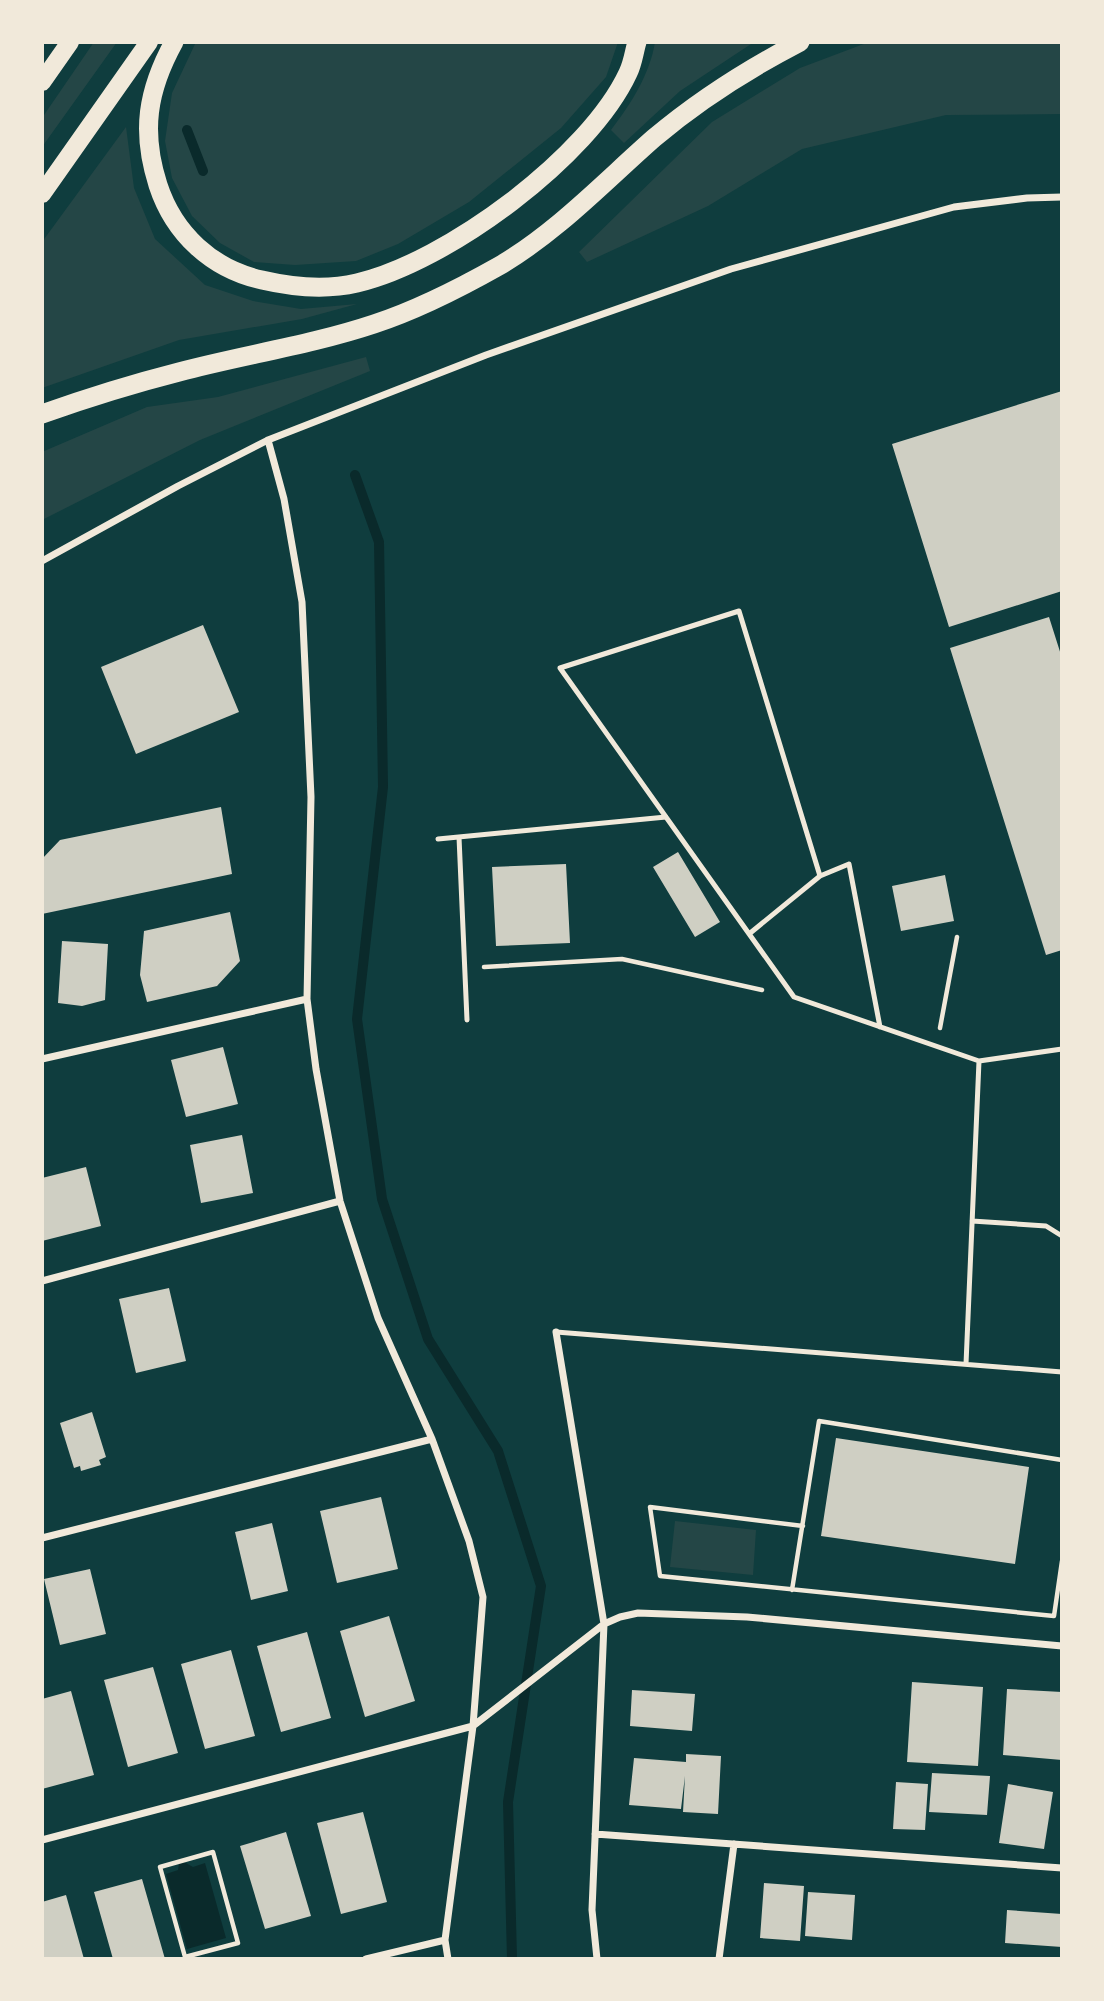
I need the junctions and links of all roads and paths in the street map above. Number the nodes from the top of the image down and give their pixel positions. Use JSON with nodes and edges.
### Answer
{"nodes":[{"id":1,"x":70,"y":42,"type":"edge"},
{"id":2,"x":149,"y":42,"type":"edge"},
{"id":3,"x":174,"y":42,"type":"edge"},
{"id":4,"x":637,"y":42,"type":"edge"},
{"id":5,"x":800,"y":42,"type":"edge"},
{"id":6,"x":42,"y":82,"type":"edge"},
{"id":7,"x":42,"y":194,"type":"edge"},
{"id":8,"x":1062,"y":197,"type":"edge"},
{"id":9,"x":42,"y":414,"type":"edge"},
{"id":10,"x":268,"y":440,"type":"junction"},
{"id":11,"x":42,"y":561,"type":"edge"},
{"id":12,"x":666,"y":817,"type":"junction"},
{"id":13,"x":459,"y":837,"type":"junction"},
{"id":14,"x":438,"y":839,"type":"dead end"},
{"id":15,"x":820,"y":876,"type":"junction"},
{"id":16,"x":749,"y":934,"type":"junction"},
{"id":17,"x":957,"y":937,"type":"dead end"},
{"id":18,"x":465,"y":968,"type":"junction"},
{"id":19,"x":794,"y":997,"type":"junction"},
{"id":20,"x":307,"y":999,"type":"junction"},
{"id":21,"x":467,"y":1020,"type":"dead end"},
{"id":22,"x":880,"y":1027,"type":"junction"},
{"id":23,"x":937,"y":1046,"type":"junction"},
{"id":24,"x":1062,"y":1049,"type":"edge"},
{"id":25,"x":42,"y":1059,"type":"edge"},
{"id":26,"x":979,"y":1061,"type":"junction"},
{"id":27,"x":340,"y":1201,"type":"junction"},
{"id":28,"x":972,"y":1221,"type":"junction"},
{"id":29,"x":1062,"y":1236,"type":"edge"},
{"id":30,"x":42,"y":1281,"type":"edge"},
{"id":31,"x":556,"y":1332,"type":"joint"},
{"id":32,"x":966,"y":1364,"type":"junction"},
{"id":33,"x":1062,"y":1372,"type":"edge"},
{"id":34,"x":432,"y":1439,"type":"junction"},
{"id":35,"x":1062,"y":1460,"type":"edge"},
{"id":36,"x":803,"y":1526,"type":"junction"},
{"id":37,"x":42,"y":1538,"type":"edge"},
{"id":38,"x":1062,"y":1561,"type":"edge"},
{"id":39,"x":792,"y":1590,"type":"junction"},
{"id":40,"x":604,"y":1624,"type":"junction"},
{"id":41,"x":1062,"y":1646,"type":"edge"},
{"id":42,"x":473,"y":1726,"type":"junction"},
{"id":43,"x":595,"y":1834,"type":"junction"},
{"id":44,"x":42,"y":1840,"type":"edge"},
{"id":45,"x":734,"y":1844,"type":"junction"},
{"id":46,"x":1062,"y":1868,"type":"edge"},
{"id":47,"x":445,"y":1940,"type":"junction"},
{"id":48,"x":238,"y":1943,"type":"joint"},
{"id":49,"x":366,"y":1959,"type":"edge"},
{"id":50,"x":448,"y":1959,"type":"edge"},
{"id":51,"x":597,"y":1959,"type":"edge"},
{"id":52,"x":719,"y":1959,"type":"edge"}],
"edges":[{"from":1,"to":6,"type":"main road"},
{"from":2,"to":7,"type":"main road"},
{"from":3,"to":4,"type":"highway"},
{"from":5,"to":9,"type":"highway"},
{"from":8,"to":10,"type":"street"},
{"from":10,"to":11,"type":"street"},
{"from":10,"to":20,"type":"street"},
{"from":12,"to":13,"type":"lane"},
{"from":12,"to":15,"type":"lane"},
{"from":12,"to":16,"type":"lane"},
{"from":13,"to":14,"type":"lane"},
{"from":13,"to":18,"type":"lane"},
{"from":15,"to":16,"type":"lane"},
{"from":15,"to":22,"type":"lane"},
{"from":16,"to":19,"type":"lane"},
{"from":17,"to":23,"type":"path"},
{"from":18,"to":19,"type":"path"},
{"from":18,"to":21,"type":"lane"},
{"from":19,"to":22,"type":"lane"},
{"from":20,"to":25,"type":"street"},
{"from":20,"to":27,"type":"street"},
{"from":22,"to":23,"type":"lane"},
{"from":23,"to":26,"type":"lane"},
{"from":24,"to":26,"type":"lane"},
{"from":26,"to":28,"type":"lane"},
{"from":27,"to":30,"type":"street"},
{"from":27,"to":34,"type":"street"},
{"from":28,"to":29,"type":"lane"},
{"from":28,"to":32,"type":"lane"},
{"from":31,"to":32,"type":"lane"},
{"from":31,"to":40,"type":"street"},
{"from":32,"to":33,"type":"lane"},
{"from":34,"to":37,"type":"street"},
{"from":34,"to":42,"type":"street"},
{"from":35,"to":36,"type":"path"},
{"from":36,"to":39,"type":"path"},
{"from":36,"to":39,"type":"path"},
{"from":38,"to":39,"type":"path"},
{"from":40,"to":41,"type":"street"},
{"from":40,"to":42,"type":"street"},
{"from":40,"to":43,"type":"street"},
{"from":42,"to":44,"type":"street"},
{"from":42,"to":47,"type":"street"},
{"from":43,"to":45,"type":"street"},
{"from":43,"to":51,"type":"street"},
{"from":45,"to":46,"type":"street"},
{"from":45,"to":52,"type":"street"},
{"from":47,"to":49,"type":"street"},
{"from":47,"to":50,"type":"street"},
{"from":48,"to":48,"type":"path"}]}
